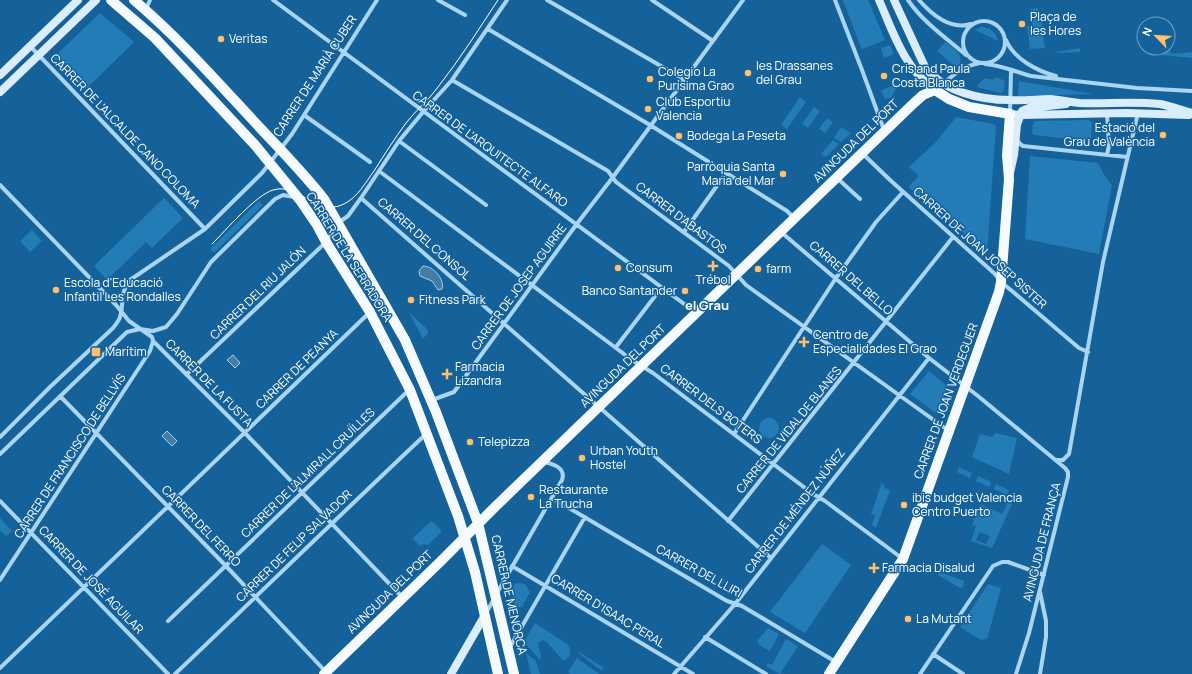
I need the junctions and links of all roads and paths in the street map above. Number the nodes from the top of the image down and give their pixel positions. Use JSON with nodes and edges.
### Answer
{"nodes":[{"id":1,"x":78,"y":0,"type":"edge"},
{"id":2,"x":96,"y":0,"type":"edge"},
{"id":3,"x":111,"y":0,"type":"edge"},
{"id":4,"x":134,"y":0,"type":"edge"},
{"id":5,"x":150,"y":0,"type":"edge"},
{"id":6,"x":273,"y":0,"type":"edge"},
{"id":7,"x":377,"y":0,"type":"edge"},
{"id":8,"x":438,"y":0,"type":"edge"},
{"id":9,"x":507,"y":0,"type":"edge"},
{"id":10,"x":547,"y":0,"type":"edge"},
{"id":11,"x":652,"y":0,"type":"edge"},
{"id":12,"x":743,"y":0,"type":"edge"},
{"id":13,"x":835,"y":0,"type":"edge"},
{"id":14,"x":879,"y":0,"type":"edge"},
{"id":15,"x":894,"y":0,"type":"edge"},
{"id":16,"x":908,"y":0,"type":"edge"},
{"id":17,"x":919,"y":0,"type":"edge"},
{"id":18,"x":146,"y":10,"type":"junction"},
{"id":19,"x":465,"y":16,"type":"dead end"},
{"id":20,"x":976,"y":23,"type":"junction"},
{"id":21,"x":488,"y":29,"type":"junction"},
{"id":22,"x":1005,"y":38,"type":"junction"},
{"id":23,"x":713,"y":41,"type":"junction"},
{"id":24,"x":30,"y":46,"type":"junction"},
{"id":25,"x":343,"y":53,"type":"junction"},
{"id":26,"x":39,"y":55,"type":"junction"},
{"id":27,"x":970,"y":58,"type":"junction"},
{"id":28,"x":982,"y":63,"type":"junction"},
{"id":29,"x":928,"y":71,"type":"junction"},
{"id":30,"x":1011,"y":71,"type":"junction"},
{"id":31,"x":0,"y":75,"type":"edge"},
{"id":32,"x":452,"y":80,"type":"junction"},
{"id":33,"x":685,"y":80,"type":"junction"},
{"id":34,"x":1068,"y":80,"type":"junction"},
{"id":35,"x":944,"y":83,"type":"junction"},
{"id":36,"x":932,"y":88,"type":"junction"},
{"id":37,"x":1192,"y":91,"type":"edge"},
{"id":38,"x":0,"y":92,"type":"edge"},
{"id":39,"x":1011,"y":100,"type":"junction"},
{"id":40,"x":1081,"y":103,"type":"junction"},
{"id":41,"x":423,"y":112,"type":"junction"},
{"id":42,"x":1107,"y":113,"type":"junction"},
{"id":43,"x":1138,"y":113,"type":"junction"},
{"id":44,"x":1192,"y":114,"type":"edge"},
{"id":45,"x":304,"y":115,"type":"junction"},
{"id":46,"x":1015,"y":115,"type":"junction"},
{"id":47,"x":650,"y":125,"type":"junction"},
{"id":48,"x":884,"y":132,"type":"junction"},
{"id":49,"x":1015,"y":136,"type":"junction"},
{"id":50,"x":399,"y":141,"type":"junction"},
{"id":51,"x":280,"y":148,"type":"junction"},
{"id":52,"x":862,"y":154,"type":"junction"},
{"id":53,"x":1107,"y":155,"type":"junction"},
{"id":54,"x":1127,"y":157,"type":"junction"},
{"id":55,"x":370,"y":162,"type":"dead end"},
{"id":56,"x":270,"y":163,"type":"junction"},
{"id":57,"x":379,"y":171,"type":"junction"},
{"id":58,"x":726,"y":173,"type":"junction"},
{"id":59,"x":613,"y":177,"type":"junction"},
{"id":60,"x":837,"y":178,"type":"junction"},
{"id":61,"x":1009,"y":179,"type":"junction"},
{"id":62,"x":0,"y":185,"type":"edge"},
{"id":63,"x":903,"y":192,"type":"junction"},
{"id":64,"x":362,"y":198,"type":"junction"},
{"id":65,"x":860,"y":199,"type":"dead end"},
{"id":66,"x":300,"y":200,"type":"junction"},
{"id":67,"x":486,"y":205,"type":"dead end"},
{"id":68,"x":794,"y":218,"type":"junction"},
{"id":69,"x":338,"y":223,"type":"junction"},
{"id":70,"x":576,"y":225,"type":"junction"},
{"id":71,"x":205,"y":229,"type":"junction"},
{"id":72,"x":781,"y":231,"type":"junction"},
{"id":73,"x":684,"y":232,"type":"junction"},
{"id":74,"x":953,"y":237,"type":"junction"},
{"id":75,"x":326,"y":242,"type":"junction"},
{"id":76,"x":737,"y":274,"type":"junction"},
{"id":77,"x":836,"y":278,"type":"junction"},
{"id":78,"x":1002,"y":282,"type":"junction"},
{"id":79,"x":532,"y":285,"type":"junction"},
{"id":80,"x":662,"y":287,"type":"junction"},
{"id":81,"x":121,"y":311,"type":"junction"},
{"id":82,"x":370,"y":312,"type":"junction"},
{"id":83,"x":696,"y":313,"type":"junction"},
{"id":84,"x":886,"y":321,"type":"junction"},
{"id":85,"x":506,"y":324,"type":"junction"},
{"id":86,"x":804,"y":328,"type":"junction"},
{"id":87,"x":140,"y":329,"type":"junction"},
{"id":88,"x":153,"y":341,"type":"junction"},
{"id":89,"x":616,"y":347,"type":"junction"},
{"id":90,"x":1088,"y":352,"type":"junction"},
{"id":91,"x":929,"y":358,"type":"junction"},
{"id":92,"x":854,"y":364,"type":"junction"},
{"id":93,"x":642,"y":366,"type":"junction"},
{"id":94,"x":187,"y":374,"type":"junction"},
{"id":95,"x":965,"y":386,"type":"junction"},
{"id":96,"x":410,"y":390,"type":"junction"},
{"id":97,"x":60,"y":396,"type":"junction"},
{"id":98,"x":899,"y":396,"type":"junction"},
{"id":99,"x":431,"y":400,"type":"junction"},
{"id":100,"x":600,"y":407,"type":"junction"},
{"id":101,"x":949,"y":431,"type":"junction"},
{"id":102,"x":244,"y":432,"type":"junction"},
{"id":103,"x":426,"y":433,"type":"junction"},
{"id":104,"x":97,"y":434,"type":"junction"},
{"id":105,"x":734,"y":434,"type":"junction"},
{"id":106,"x":0,"y":437,"type":"edge"},
{"id":107,"x":0,"y":454,"type":"edge"},
{"id":108,"x":1056,"y":460,"type":"junction"},
{"id":109,"x":542,"y":462,"type":"junction"},
{"id":110,"x":774,"y":464,"type":"junction"},
{"id":111,"x":302,"y":493,"type":"junction"},
{"id":112,"x":819,"y":497,"type":"junction"},
{"id":113,"x":552,"y":498,"type":"junction"},
{"id":114,"x":0,"y":501,"type":"edge"},
{"id":115,"x":167,"y":506,"type":"junction"},
{"id":116,"x":585,"y":517,"type":"junction"},
{"id":117,"x":728,"y":521,"type":"junction"},
{"id":118,"x":331,"y":523,"type":"junction"},
{"id":119,"x":478,"y":523,"type":"junction"},
{"id":120,"x":31,"y":533,"type":"junction"},
{"id":121,"x":465,"y":537,"type":"junction"},
{"id":122,"x":771,"y":558,"type":"junction"},
{"id":123,"x":903,"y":559,"type":"junction"},
{"id":124,"x":226,"y":566,"type":"junction"},
{"id":125,"x":512,"y":566,"type":"junction"},
{"id":126,"x":1044,"y":575,"type":"junction"},
{"id":127,"x":0,"y":580,"type":"edge"},
{"id":128,"x":546,"y":586,"type":"junction"},
{"id":129,"x":84,"y":587,"type":"junction"},
{"id":130,"x":1040,"y":591,"type":"junction"},
{"id":131,"x":496,"y":595,"type":"junction"},
{"id":132,"x":255,"y":598,"type":"junction"},
{"id":133,"x":403,"y":598,"type":"junction"},
{"id":134,"x":735,"y":604,"type":"junction"},
{"id":135,"x":485,"y":615,"type":"junction"},
{"id":136,"x":168,"y":621,"type":"dead end"},
{"id":137,"x":704,"y":637,"type":"junction"},
{"id":138,"x":508,"y":649,"type":"junction"},
{"id":139,"x":933,"y":654,"type":"junction"},
{"id":140,"x":836,"y":662,"type":"junction"},
{"id":141,"x":680,"y":666,"type":"junction"},
{"id":142,"x":0,"y":668,"type":"edge"},
{"id":143,"x":326,"y":673,"type":"edge"},
{"id":144,"x":168,"y":674,"type":"edge"},
{"id":145,"x":175,"y":674,"type":"edge"},
{"id":146,"x":451,"y":674,"type":"edge"},
{"id":147,"x":498,"y":674,"type":"edge"},
{"id":148,"x":514,"y":674,"type":"edge"},
{"id":149,"x":674,"y":674,"type":"edge"},
{"id":150,"x":693,"y":674,"type":"edge"},
{"id":151,"x":766,"y":674,"type":"edge"},
{"id":152,"x":829,"y":674,"type":"edge"},
{"id":153,"x":920,"y":674,"type":"edge"},
{"id":154,"x":963,"y":674,"type":"edge"},
{"id":155,"x":1016,"y":674,"type":"edge"},
{"id":156,"x":1040,"y":674,"type":"edge"}],
"edges":[{"from":1,"to":24,"type":"main road"},
{"from":2,"to":26,"type":"main road"},
{"from":3,"to":56,"type":"main road","name":"CARRER DE LA SERRADORA"},
{"from":4,"to":18,"type":"main road","name":"CARRER DE LA SERRADORA"},
{"from":5,"to":18,"type":"street"},
{"from":6,"to":25,"type":"street","name":"CARRER DE L'ARQUITECTE ALFARO"},
{"from":7,"to":25,"type":"street","name":"CARRER DE MARIÀ CUBER"},
{"from":8,"to":19,"type":"street"},
{"from":9,"to":21,"type":"street","name":"CARRER DEL RIU JALÓN"},
{"from":10,"to":33,"type":"street"},
{"from":11,"to":23,"type":"street"},
{"from":12,"to":23,"type":"street","name":"CARRER DE JOSEP AGUIRRE"},
{"from":13,"to":48,"type":"street"},
{"from":14,"to":36,"type":"main road"},
{"from":15,"to":29,"type":"main road"},
{"from":16,"to":27,"type":"street"},
{"from":17,"to":20,"type":"street"},
{"from":18,"to":51,"type":"main road","name":"CARRER DE LA SERRADORA"},
{"from":20,"to":22,"type":"street"},
{"from":20,"to":27,"type":"street"},
{"from":21,"to":32,"type":"street","name":"CARRER DEL RIU JALÓN"},
{"from":21,"to":47,"type":"street"},
{"from":22,"to":28,"type":"street"},
{"from":22,"to":34,"type":"street"},
{"from":23,"to":33,"type":"street","name":"CARRER DE JOSEP AGUIRRE"},
{"from":24,"to":26,"type":"street","name":"CARRER DE L'ALCALDE CANO COLOMA"},
{"from":24,"to":31,"type":"main road"},
{"from":25,"to":41,"type":"street","name":"CARRER DE L'ARQUITECTE ALFARO"},
{"from":25,"to":45,"type":"street","name":"CARRER DE MARIÀ CUBER"},
{"from":26,"to":38,"type":"main road"},
{"from":26,"to":71,"type":"street","name":"CARRER DE L'ALCALDE CANO COLOMA"},
{"from":27,"to":28,"type":"street"},
{"from":28,"to":30,"type":"street"},
{"from":28,"to":35,"type":"street"},
{"from":29,"to":35,"type":"main road"},
{"from":29,"to":36,"type":"main road"},
{"from":30,"to":34,"type":"street"},
{"from":30,"to":39,"type":"street"},
{"from":32,"to":41,"type":"street","name":"CARRER DEL RIU JALÓN"},
{"from":32,"to":59,"type":"street","name":"CARRER D'ABASTOS"},
{"from":33,"to":47,"type":"street","name":"CARRER DE JOSEP AGUIRRE"},
{"from":34,"to":37,"type":"street"},
{"from":35,"to":36,"type":"street","name":"AVINGUDA DEL PORT"},
{"from":35,"to":39,"type":"main road"},
{"from":36,"to":46,"type":"main road"},
{"from":36,"to":48,"type":"main road","name":"AVINGUDA DEL PORT"},
{"from":39,"to":40,"type":"main road"},
{"from":39,"to":46,"type":"street"},
{"from":40,"to":44,"type":"main road"},
{"from":40,"to":46,"type":"main road"},
{"from":41,"to":50,"type":"street","name":"CARRER DEL RIU JALÓN"},
{"from":41,"to":70,"type":"street","name":"CARRER DE L'ARQUITECTE ALFARO"},
{"from":42,"to":43,"type":"main road"},
{"from":42,"to":46,"type":"main road"},
{"from":42,"to":53,"type":"street"},
{"from":43,"to":44,"type":"main road"},
{"from":43,"to":54,"type":"street"},
{"from":45,"to":51,"type":"street","name":"CARRER DE MARIÀ CUBER"},
{"from":45,"to":55,"type":"street"},
{"from":46,"to":49,"type":"main road"},
{"from":46,"to":61,"type":"main road","name":"CARRER DE JOAN VERDEGUER"},
{"from":47,"to":58,"type":"street"},
{"from":47,"to":59,"type":"street","name":"CARRER DE JOSEP AGUIRRE"},
{"from":48,"to":52,"type":"main road","name":"AVINGUDA DEL PORT"},
{"from":49,"to":53,"type":"street"},
{"from":49,"to":61,"type":"main road"},
{"from":50,"to":57,"type":"street","name":"CARRER DEL RIU JALÓN"},
{"from":50,"to":67,"type":"street"},
{"from":51,"to":56,"type":"street","name":"CARRER DE MARIÀ CUBER"},
{"from":51,"to":69,"type":"main road","name":"CARRER DE LA SERRADORA"},
{"from":52,"to":60,"type":"main road","name":"AVINGUDA DEL PORT"},
{"from":52,"to":63,"type":"street","name":"CARRER DE JOAN JOSEP SISTER"},
{"from":53,"to":54,"type":"street"},
{"from":54,"to":90,"type":"street"},
{"from":56,"to":66,"type":"main road","name":"CARRER DE LA SERRADORA"},
{"from":56,"to":71,"type":"street","name":"CARRER DE MARIÀ CUBER"},
{"from":57,"to":64,"type":"street","name":"CARRER DEL RIU JALÓN"},
{"from":57,"to":79,"type":"street","name":"CARRER DELS BOTERS"},
{"from":58,"to":68,"type":"street"},
{"from":58,"to":73,"type":"street"},
{"from":59,"to":70,"type":"street","name":"CARRER DE JOSEP AGUIRRE"},
{"from":59,"to":73,"type":"street","name":"CARRER D'ABASTOS"},
{"from":60,"to":65,"type":"street"},
{"from":60,"to":68,"type":"main road","name":"AVINGUDA DEL PORT"},
{"from":61,"to":78,"type":"main road","name":"CARRER DE JOAN VERDEGUER"},
{"from":62,"to":81,"type":"street","name":"CARRER DE LA FUSTA"},
{"from":63,"to":74,"type":"street","name":"CARRER DE JOAN JOSEP SISTER"},
{"from":63,"to":77,"type":"street"},
{"from":64,"to":69,"type":"street","name":"CARRER DEL RIU JALÓN"},
{"from":64,"to":85,"type":"street","name":"CARRER DEL CONSOL"},
{"from":66,"to":75,"type":"main road","name":"CARRER DE LA SERRADORA"},
{"from":66,"to":87,"type":"street"},
{"from":68,"to":72,"type":"main road","name":"AVINGUDA DEL PORT"},
{"from":69,"to":75,"type":"street","name":"CARRER DEL RIU JALÓN"},
{"from":69,"to":99,"type":"main road","name":"CARRER DE LA SERRADORA"},
{"from":70,"to":79,"type":"street","name":"CARRER DE JOSEP AGUIRRE"},
{"from":70,"to":80,"type":"street","name":"CARRER DE L'ARQUITECTE ALFARO"},
{"from":71,"to":81,"type":"street","name":"CARRER DE MARIÀ CUBER"},
{"from":72,"to":76,"type":"main road","name":"AVINGUDA DEL PORT"},
{"from":72,"to":77,"type":"street","name":"CARRER DEL BELLO"},
{"from":73,"to":76,"type":"street","name":"CARRER D'ABASTOS"},
{"from":74,"to":78,"type":"street","name":"CARRER DE JOAN JOSEP SISTER"},
{"from":74,"to":84,"type":"street","name":"CARRER DE VIDAL DE BLANES"},
{"from":75,"to":82,"type":"main road","name":"CARRER DE LA SERRADORA"},
{"from":75,"to":94,"type":"street","name":"CARRER DEL RIU JALÓN"},
{"from":76,"to":83,"type":"main road","name":"AVINGUDA DEL PORT"},
{"from":76,"to":86,"type":"street","name":"CARRER D'ABASTOS"},
{"from":77,"to":84,"type":"street","name":"CARRER DEL BELLO"},
{"from":77,"to":86,"type":"street"},
{"from":78,"to":90,"type":"street","name":"CARRER DE JOAN JOSEP SISTER"},
{"from":78,"to":95,"type":"main road","name":"CARRER DE JOAN VERDEGUER"},
{"from":79,"to":85,"type":"street","name":"CARRER DE JOSEP AGUIRRE"},
{"from":79,"to":89,"type":"street","name":"CARRER DELS BOTERS"},
{"from":80,"to":83,"type":"street","name":"CARRER DE L'ARQUITECTE ALFARO"},
{"from":80,"to":89,"type":"street"},
{"from":81,"to":87,"type":"street","name":"CARRER DE LA FUSTA"},
{"from":81,"to":106,"type":"street"},
{"from":82,"to":96,"type":"main road","name":"CARRER DE LA SERRADORA"},
{"from":82,"to":102,"type":"street","name":"CARRER DE PEANYA"},
{"from":83,"to":93,"type":"main road","name":"AVINGUDA DEL PORT"},
{"from":84,"to":91,"type":"street","name":"CARRER DEL BELLO"},
{"from":84,"to":92,"type":"street","name":"CARRER DE VIDAL DE BLANES"},
{"from":85,"to":99,"type":"street","name":"CARRER DE JOSEP AGUIRRE"},
{"from":85,"to":100,"type":"street","name":"CARRER DEL CONSOL"},
{"from":86,"to":92,"type":"street","name":"CARRER D'ABASTOS"},
{"from":86,"to":105,"type":"street"},
{"from":87,"to":88,"type":"street","name":"CARRER DE LA FUSTA"},
{"from":87,"to":97,"type":"street"},
{"from":88,"to":94,"type":"street","name":"CARRER DE LA FUSTA"},
{"from":88,"to":104,"type":"street","name":"CARRER DE FRANCISCO DE BELLVÍS"},
{"from":89,"to":93,"type":"street","name":"CARRER DELS BOTERS"},
{"from":90,"to":108,"type":"street"},
{"from":91,"to":95,"type":"street","name":"CARRER DEL BELLO"},
{"from":91,"to":98,"type":"street","name":"CARRER DE MÉNDEZ NÚÑEZ"},
{"from":92,"to":98,"type":"street","name":"CARRER D'ABASTOS"},
{"from":92,"to":110,"type":"street","name":"CARRER DE VIDAL DE BLANES"},
{"from":93,"to":100,"type":"main road","name":"AVINGUDA DEL PORT"},
{"from":93,"to":105,"type":"street","name":"CARRER DELS BOTERS"},
{"from":94,"to":102,"type":"street","name":"CARRER DE LA FUSTA"},
{"from":95,"to":101,"type":"main road","name":"CARRER DE JOAN VERDEGUER"},
{"from":95,"to":108,"type":"street","name":"CARRER DEL BELLO"},
{"from":96,"to":103,"type":"main road","name":"CARRER DE LA SERRADORA"},
{"from":96,"to":111,"type":"street","name":"CARRER DE L'ALMIRALL CRUÏLLES"},
{"from":97,"to":104,"type":"street","name":"CARRER DEL FERRO"},
{"from":97,"to":107,"type":"street"},
{"from":98,"to":101,"type":"street","name":"CARRER D'ABASTOS"},
{"from":98,"to":112,"type":"street","name":"CARRER DE MÉNDEZ NÚÑEZ"},
{"from":99,"to":119,"type":"main road","name":"CARRER DE LA SERRADORA"},
{"from":100,"to":109,"type":"main road","name":"AVINGUDA DEL PORT"},
{"from":100,"to":117,"type":"street","name":"CARRER DEL CONSOL"},
{"from":101,"to":123,"type":"main road","name":"CARRER DE JOAN VERDEGUER"},
{"from":102,"to":111,"type":"street","name":"CARRER DE LA FUSTA"},
{"from":102,"to":115,"type":"street","name":"CARRER DE PEANYA"},
{"from":103,"to":118,"type":"street","name":"CARRER DE FELIP SALVADOR"},
{"from":103,"to":121,"type":"main road","name":"CARRER DE LA SERRADORA"},
{"from":104,"to":115,"type":"street","name":"CARRER DEL FERRO"},
{"from":104,"to":120,"type":"street","name":"CARRER DE FRANCISCO DE BELLVÍS"},
{"from":105,"to":110,"type":"street","name":"CARRER DELS BOTERS"},
{"from":108,"to":126,"type":"street","name":"AVINGUDA DE FRANÇA"},
{"from":109,"to":113,"type":"street"},
{"from":109,"to":119,"type":"main road","name":"AVINGUDA DEL PORT"},
{"from":110,"to":112,"type":"street","name":"CARRER DELS BOTERS"},
{"from":110,"to":117,"type":"street","name":"CARRER DE VIDAL DE BLANES"},
{"from":111,"to":118,"type":"street","name":"CARRER DE LA FUSTA"},
{"from":111,"to":124,"type":"street","name":"CARRER DE L'ALMIRALL CRUÏLLES"},
{"from":112,"to":122,"type":"street","name":"CARRER DE MÉNDEZ NÚÑEZ"},
{"from":112,"to":123,"type":"street","name":"CARRER DELS BOTERS"},
{"from":113,"to":116,"type":"street","name":"CARRER DEL LLIRI"},
{"from":113,"to":125,"type":"street"},
{"from":114,"to":120,"type":"street","name":"CARRER DE JOSÉ AGUILAR"},
{"from":115,"to":124,"type":"street","name":"CARRER DEL FERRO"},
{"from":115,"to":129,"type":"street","name":"CARRER DE PEANYA"},
{"from":116,"to":128,"type":"street"},
{"from":116,"to":134,"type":"street","name":"CARRER DEL LLIRI"},
{"from":117,"to":122,"type":"street","name":"CARRER DEL CONSOL"},
{"from":118,"to":132,"type":"street","name":"CARRER DE FELIP SALVADOR"},
{"from":118,"to":133,"type":"street","name":"CARRER DE LA FUSTA"},
{"from":119,"to":121,"type":"main road","name":"AVINGUDA DEL PORT"},
{"from":119,"to":131,"type":"main road","name":"CARRER DE MENORCA"},
{"from":120,"to":127,"type":"street","name":"CARRER DE FRANCISCO DE BELLVÍS"},
{"from":120,"to":129,"type":"street","name":"CARRER DE JOSÉ AGUILAR"},
{"from":121,"to":133,"type":"main road","name":"AVINGUDA DEL PORT"},
{"from":121,"to":135,"type":"main road"},
{"from":122,"to":134,"type":"street","name":"CARRER DE MÉNDEZ NÚÑEZ"},
{"from":123,"to":140,"type":"main road","name":"CARRER DE JOAN VERDEGUER"},
{"from":124,"to":132,"type":"street","name":"CARRER DEL FERRO"},
{"from":124,"to":136,"type":"street","name":"CARRER DE L'ALMIRALL CRUÏLLES"},
{"from":125,"to":128,"type":"street","name":"CARRER D'ISAAC PERAL"},
{"from":125,"to":131,"type":"street"},
{"from":126,"to":130,"type":"street","name":"AVINGUDA DE FRANÇA"},
{"from":126,"to":139,"type":"street"},
{"from":128,"to":138,"type":"street"},
{"from":128,"to":141,"type":"street","name":"CARRER D'ISAAC PERAL"},
{"from":129,"to":142,"type":"street","name":"CARRER DE PEANYA"},
{"from":129,"to":144,"type":"street","name":"CARRER DE JOSÉ AGUILAR"},
{"from":130,"to":155,"type":"street","name":"AVINGUDA DE FRANÇA"},
{"from":130,"to":156,"type":"street"},
{"from":131,"to":135,"type":"street"},
{"from":131,"to":138,"type":"main road","name":"CARRER DE MENORCA"},
{"from":132,"to":143,"type":"street","name":"CARRER DEL FERRO"},
{"from":132,"to":145,"type":"street","name":"CARRER DE FELIP SALVADOR"},
{"from":133,"to":143,"type":"main road","name":"AVINGUDA DEL PORT"},
{"from":134,"to":137,"type":"street","name":"CARRER DE MÉNDEZ NÚÑEZ"},
{"from":134,"to":140,"type":"street","name":"CARRER DEL LLIRI"},
{"from":135,"to":146,"type":"main road"},
{"from":135,"to":147,"type":"main road"},
{"from":137,"to":141,"type":"street","name":"CARRER DE MÉNDEZ NÚÑEZ"},
{"from":137,"to":151,"type":"street"},
{"from":138,"to":148,"type":"main road","name":"CARRER DE MENORCA"},
{"from":139,"to":153,"type":"street"},
{"from":139,"to":154,"type":"street"},
{"from":140,"to":152,"type":"main road","name":"CARRER DE JOAN VERDEGUER"},
{"from":141,"to":149,"type":"street","name":"CARRER DE MÉNDEZ NÚÑEZ"},
{"from":141,"to":150,"type":"street","name":"CARRER D'ISAAC PERAL"}]}
